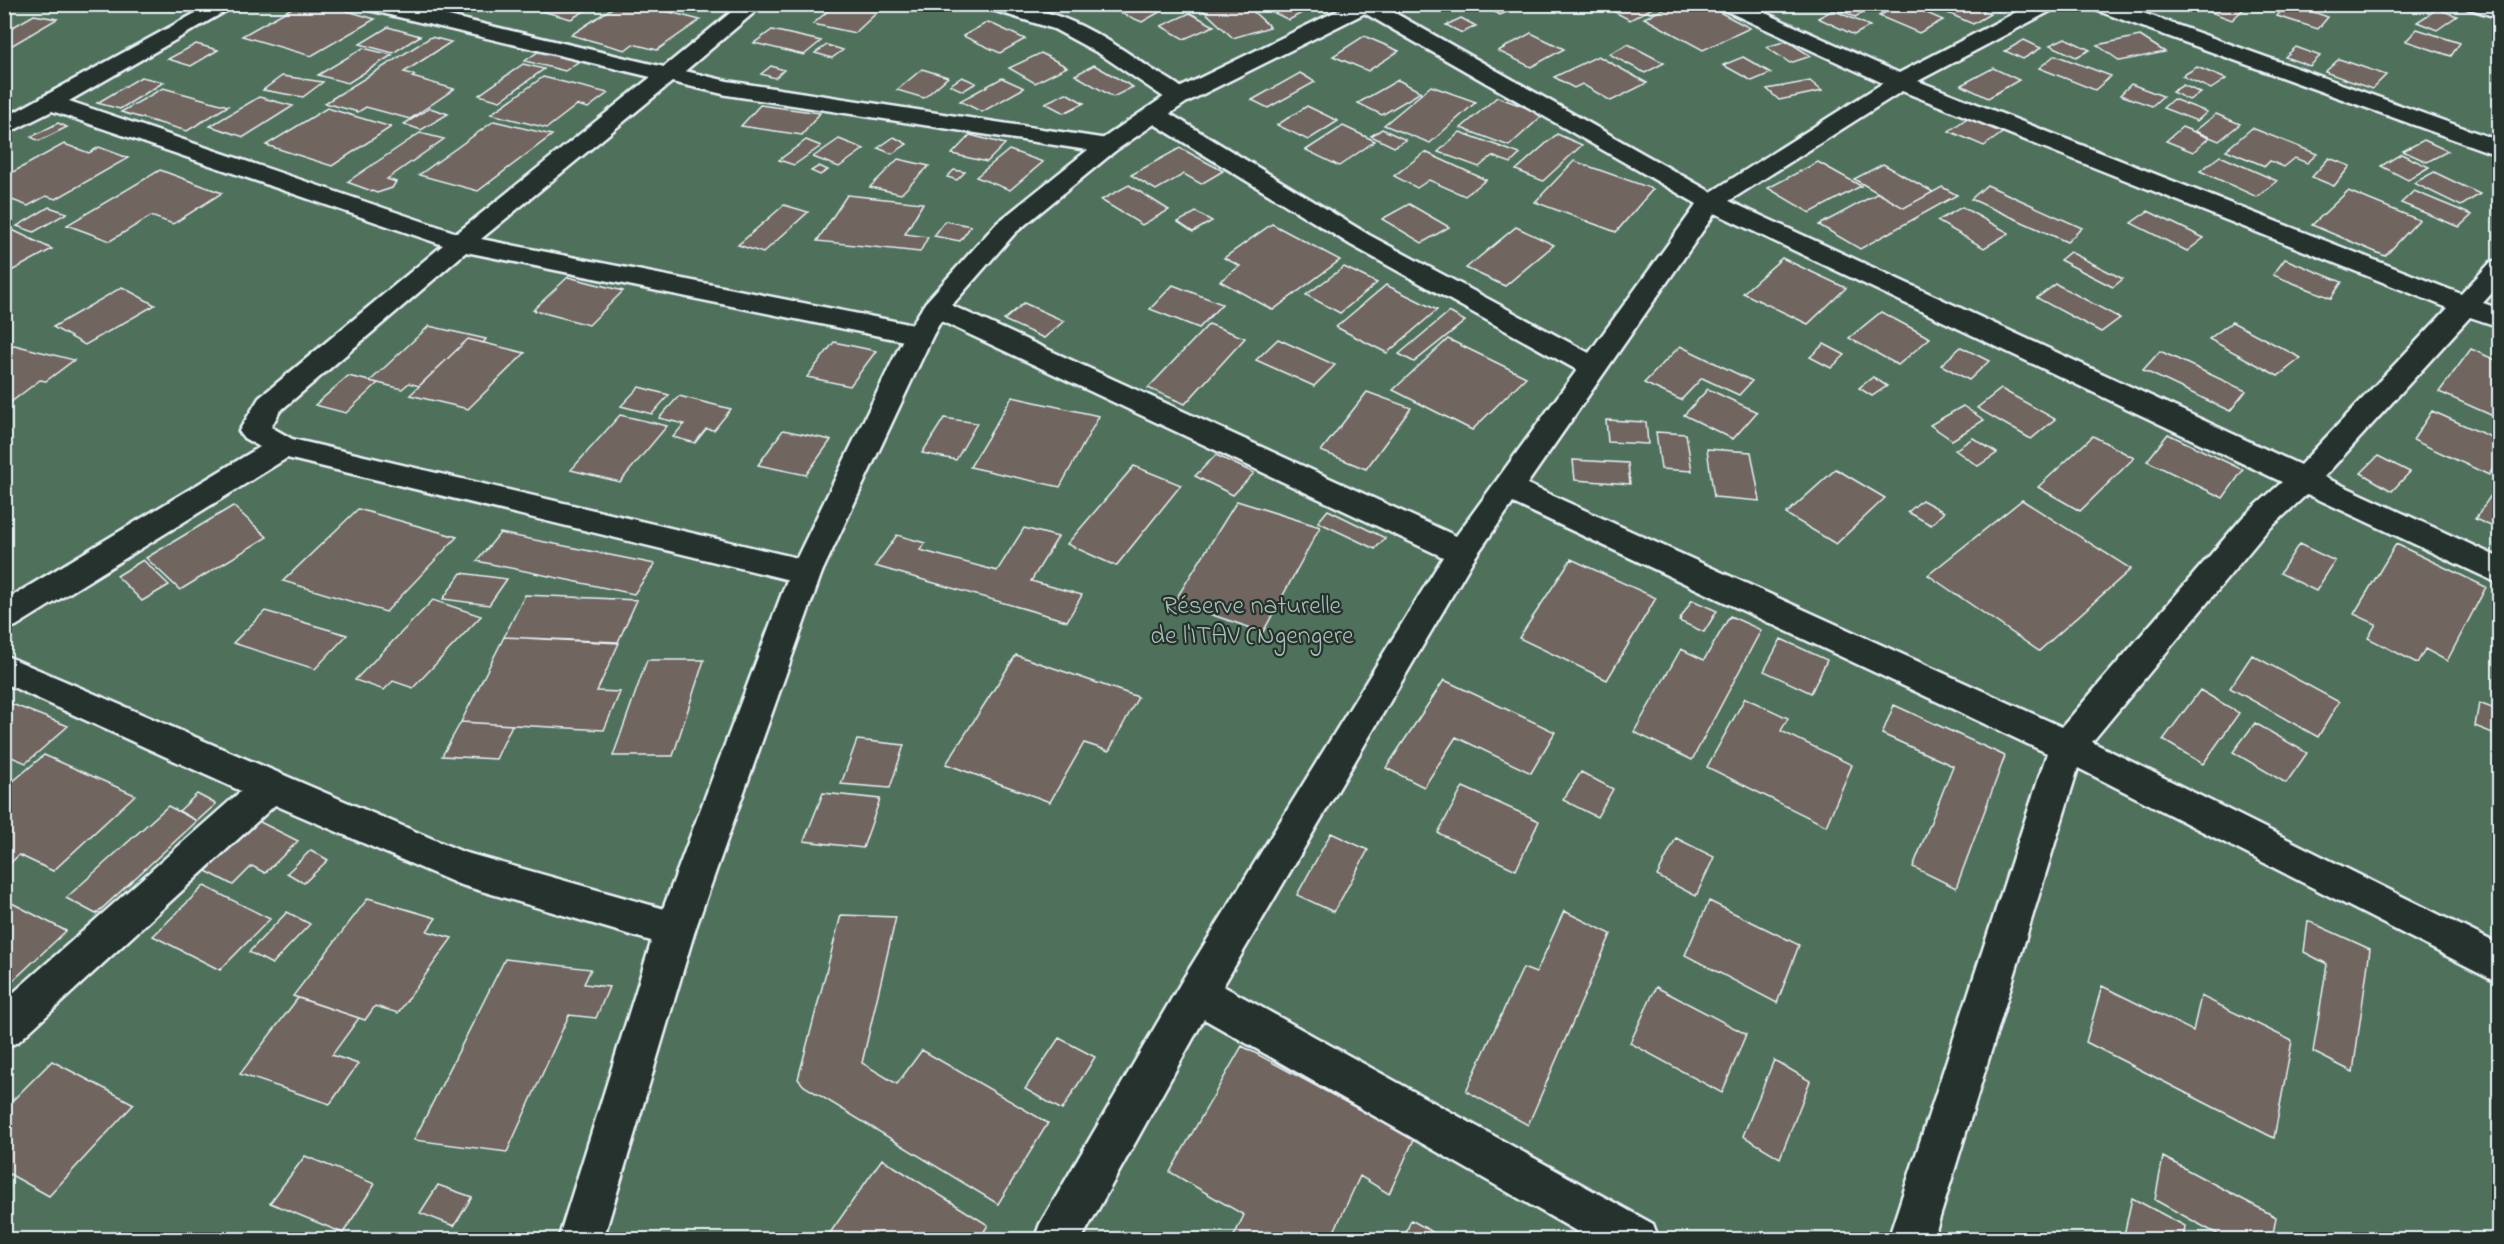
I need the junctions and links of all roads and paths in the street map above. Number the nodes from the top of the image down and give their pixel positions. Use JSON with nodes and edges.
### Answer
{"nodes":[{"id":1,"x":228,"y":4,"type":"edge"},
{"id":2,"x":369,"y":4,"type":"edge"},
{"id":3,"x":754,"y":4,"type":"edge"},
{"id":4,"x":993,"y":4,"type":"edge"},
{"id":5,"x":1727,"y":4,"type":"edge"},
{"id":6,"x":2049,"y":4,"type":"edge"},
{"id":7,"x":2097,"y":4,"type":"edge"},
{"id":8,"x":2474,"y":4,"type":"edge"},
{"id":9,"x":1367,"y":5,"type":"edge"},
{"id":10,"x":2499,"y":12,"type":"edge"},
{"id":11,"x":665,"y":75,"type":"junction"},
{"id":12,"x":1900,"y":82,"type":"junction"},
{"id":13,"x":1179,"y":97,"type":"junction"},
{"id":14,"x":51,"y":104,"type":"junction"},
{"id":15,"x":1154,"y":114,"type":"junction"},
{"id":16,"x":8,"y":124,"type":"edge"},
{"id":17,"x":1107,"y":146,"type":"junction"},
{"id":18,"x":2499,"y":148,"type":"edge"},
{"id":19,"x":1711,"y":202,"type":"junction"},
{"id":20,"x":460,"y":243,"type":"junction"},
{"id":21,"x":2499,"y":268,"type":"edge"},
{"id":22,"x":2464,"y":305,"type":"junction"},
{"id":23,"x":2499,"y":319,"type":"edge"},
{"id":24,"x":927,"y":321,"type":"junction"},
{"id":25,"x":1592,"y":366,"type":"junction"},
{"id":26,"x":283,"y":447,"type":"junction"},
{"id":27,"x":2304,"y":480,"type":"junction"},
{"id":28,"x":1508,"y":488,"type":"junction"},
{"id":29,"x":1462,"y":552,"type":"junction"},
{"id":30,"x":806,"y":572,"type":"junction"},
{"id":31,"x":2499,"y":572,"type":"edge"},
{"id":32,"x":4,"y":617,"type":"edge"},
{"id":33,"x":4,"y":668,"type":"edge"},
{"id":34,"x":2067,"y":746,"type":"junction"},
{"id":35,"x":270,"y":787,"type":"junction"},
{"id":36,"x":675,"y":930,"type":"junction"},
{"id":37,"x":2499,"y":966,"type":"edge"},
{"id":38,"x":1197,"y":993,"type":"junction"},
{"id":39,"x":4,"y":1028,"type":"edge"},
{"id":40,"x":580,"y":1239,"type":"edge"},
{"id":41,"x":1056,"y":1239,"type":"edge"},
{"id":42,"x":1637,"y":1239,"type":"edge"},
{"id":43,"x":1910,"y":1239,"type":"edge"}],
"edges":[{"from":1,"to":14,"type":"street"},
{"from":2,"to":11,"type":"street"},
{"from":3,"to":11,"type":"street"},
{"from":4,"to":13,"type":"street"},
{"from":5,"to":12,"type":"street"},
{"from":6,"to":12,"type":"street"},
{"from":7,"to":18,"type":"street"},
{"from":8,"to":10,"type":"street"},
{"from":9,"to":13,"type":"street"},
{"from":9,"to":19,"type":"street"},
{"from":11,"to":17,"type":"street"},
{"from":11,"to":20,"type":"street"},
{"from":12,"to":19,"type":"street"},
{"from":12,"to":22,"type":"street"},
{"from":13,"to":15,"type":"street"},
{"from":14,"to":16,"type":"street"},
{"from":14,"to":20,"type":"street"},
{"from":15,"to":17,"type":"street"},
{"from":15,"to":25,"type":"street"},
{"from":17,"to":24,"type":"street"},
{"from":19,"to":25,"type":"street"},
{"from":19,"to":27,"type":"street"},
{"from":20,"to":24,"type":"street"},
{"from":20,"to":26,"type":"street"},
{"from":21,"to":22,"type":"street"},
{"from":22,"to":23,"type":"street"},
{"from":22,"to":27,"type":"street"},
{"from":24,"to":29,"type":"street"},
{"from":24,"to":30,"type":"street"},
{"from":25,"to":28,"type":"street"},
{"from":26,"to":30,"type":"street"},
{"from":26,"to":32,"type":"street"},
{"from":27,"to":31,"type":"street"},
{"from":27,"to":34,"type":"street"},
{"from":28,"to":29,"type":"street"},
{"from":28,"to":34,"type":"street"},
{"from":29,"to":38,"type":"street"},
{"from":30,"to":36,"type":"street"},
{"from":33,"to":35,"type":"street"},
{"from":34,"to":37,"type":"street"},
{"from":34,"to":43,"type":"street"},
{"from":35,"to":36,"type":"street"},
{"from":35,"to":39,"type":"street"},
{"from":36,"to":40,"type":"street"},
{"from":38,"to":41,"type":"street"},
{"from":38,"to":42,"type":"street"}]}
